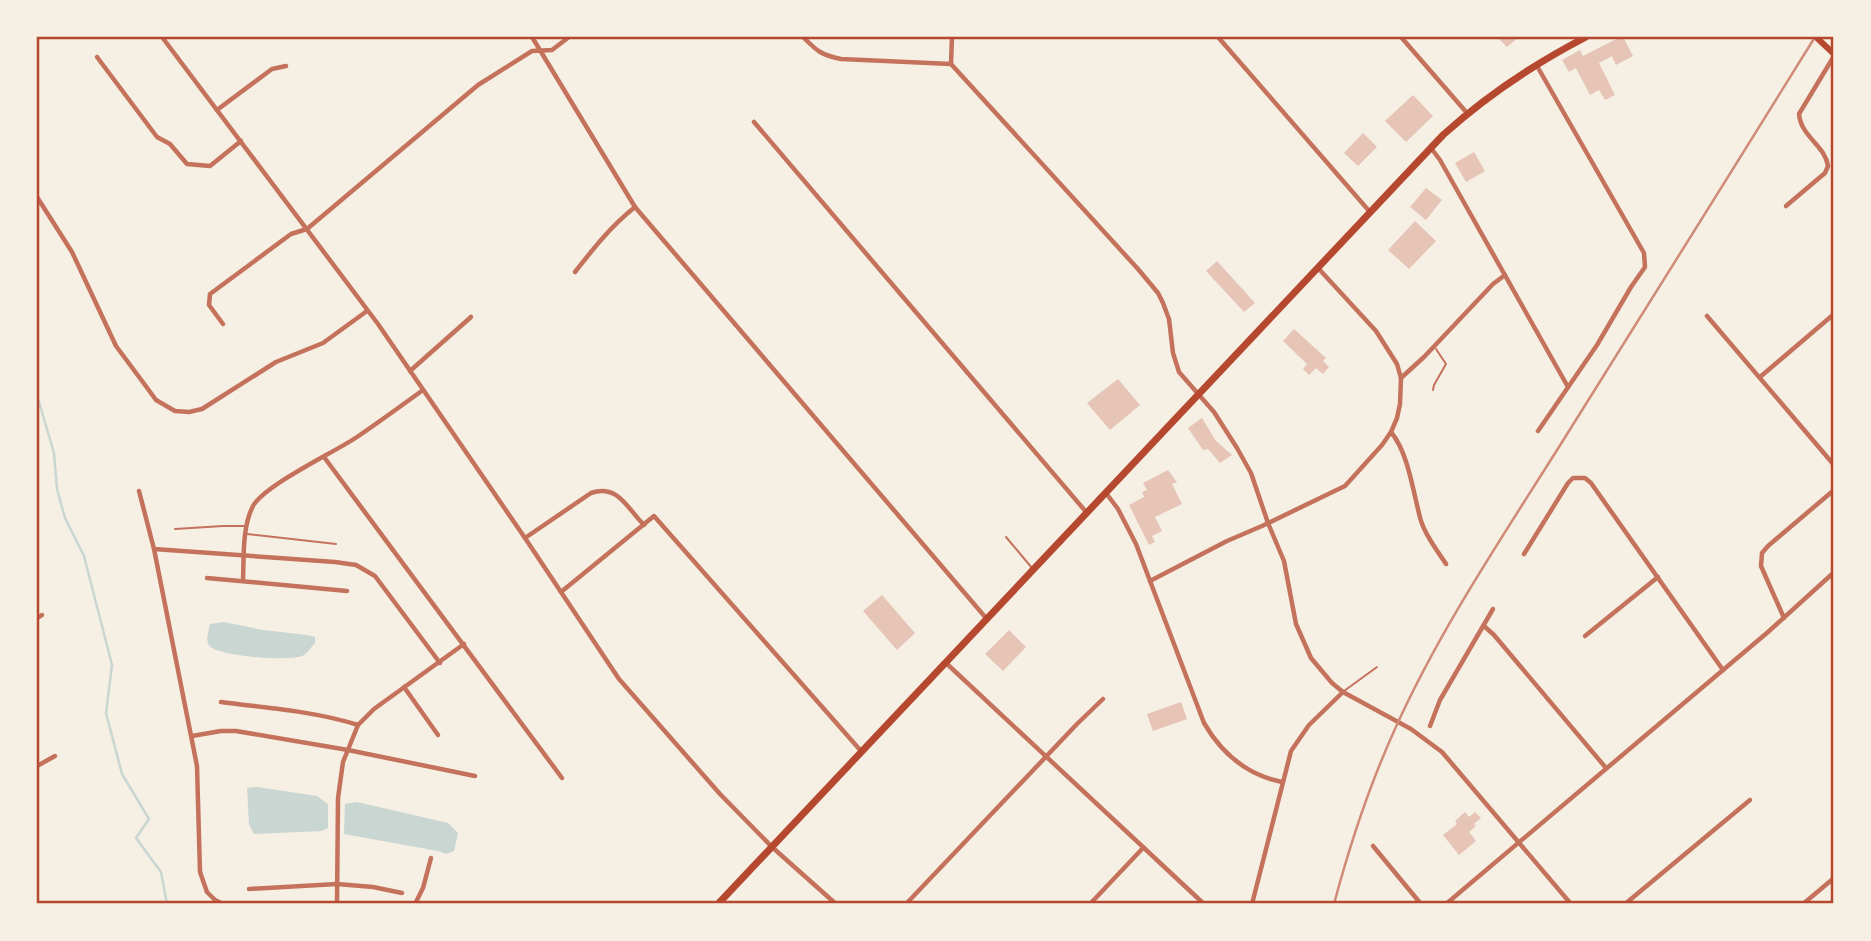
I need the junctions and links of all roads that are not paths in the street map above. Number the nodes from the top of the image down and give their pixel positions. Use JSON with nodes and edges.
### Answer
{"nodes":[{"id":1,"x":162,"y":37,"type":"edge"},
{"id":2,"x":532,"y":37,"type":"edge"},
{"id":3,"x":569,"y":37,"type":"edge"},
{"id":4,"x":803,"y":37,"type":"edge"},
{"id":5,"x":952,"y":37,"type":"edge"},
{"id":6,"x":1218,"y":37,"type":"edge"},
{"id":7,"x":1401,"y":37,"type":"edge"},
{"id":8,"x":1585,"y":37,"type":"edge"},
{"id":9,"x":1816,"y":37,"type":"edge"},
{"id":10,"x":540,"y":51,"type":"junction"},
{"id":11,"x":1834,"y":55,"type":"edge"},
{"id":12,"x":97,"y":57,"type":"dead end"},
{"id":13,"x":951,"y":64,"type":"junction"},
{"id":14,"x":286,"y":66,"type":"dead end"},
{"id":15,"x":1537,"y":66,"type":"junction"},
{"id":16,"x":217,"y":110,"type":"junction"},
{"id":17,"x":1467,"y":113,"type":"junction"},
{"id":18,"x":754,"y":122,"type":"dead end"},
{"id":19,"x":241,"y":141,"type":"junction"},
{"id":20,"x":1431,"y":148,"type":"junction"},
{"id":21,"x":37,"y":197,"type":"edge"},
{"id":22,"x":1786,"y":206,"type":"dead end"},
{"id":23,"x":635,"y":207,"type":"junction"},
{"id":24,"x":1370,"y":212,"type":"junction"},
{"id":25,"x":307,"y":229,"type":"junction"},
{"id":26,"x":1318,"y":268,"type":"junction"},
{"id":27,"x":575,"y":272,"type":"dead end"},
{"id":28,"x":1505,"y":275,"type":"junction"},
{"id":29,"x":367,"y":311,"type":"junction"},
{"id":30,"x":1834,"y":314,"type":"edge"},
{"id":31,"x":1707,"y":316,"type":"dead end"},
{"id":32,"x":471,"y":317,"type":"dead end"},
{"id":33,"x":223,"y":324,"type":"dead end"},
{"id":34,"x":1434,"y":346,"type":"junction"},
{"id":35,"x":410,"y":371,"type":"junction"},
{"id":36,"x":1760,"y":377,"type":"junction"},
{"id":37,"x":1401,"y":378,"type":"junction"},
{"id":38,"x":1568,"y":387,"type":"junction"},
{"id":39,"x":423,"y":390,"type":"junction"},
{"id":40,"x":1433,"y":390,"type":"dead end"},
{"id":41,"x":1198,"y":394,"type":"junction"},
{"id":42,"x":1538,"y":431,"type":"dead end"},
{"id":43,"x":1391,"y":432,"type":"junction"},
{"id":44,"x":324,"y":457,"type":"junction"},
{"id":45,"x":1834,"y":465,"type":"edge"},
{"id":46,"x":1834,"y":490,"type":"edge"},
{"id":47,"x":139,"y":491,"type":"dead end"},
{"id":48,"x":1105,"y":493,"type":"junction"},
{"id":49,"x":1087,"y":513,"type":"junction"},
{"id":50,"x":1268,"y":523,"type":"junction"},
{"id":51,"x":644,"y":525,"type":"junction"},
{"id":52,"x":247,"y":526,"type":"junction"},
{"id":53,"x":175,"y":529,"type":"dead end"},
{"id":54,"x":246,"y":534,"type":"junction"},
{"id":55,"x":1006,"y":537,"type":"dead end"},
{"id":56,"x":525,"y":538,"type":"junction"},
{"id":57,"x":336,"y":544,"type":"dead end"},
{"id":58,"x":154,"y":549,"type":"junction"},
{"id":59,"x":1524,"y":554,"type":"dead end"},
{"id":60,"x":244,"y":555,"type":"junction"},
{"id":61,"x":1446,"y":564,"type":"dead end"},
{"id":62,"x":1032,"y":569,"type":"junction"},
{"id":63,"x":1831,"y":575,"type":"dead end"},
{"id":64,"x":1658,"y":577,"type":"junction"},
{"id":65,"x":207,"y":578,"type":"dead end"},
{"id":66,"x":243,"y":580,"type":"junction"},
{"id":67,"x":1150,"y":581,"type":"junction"},
{"id":68,"x":346,"y":590,"type":"dead end"},
{"id":69,"x":561,"y":592,"type":"junction"},
{"id":70,"x":1493,"y":608,"type":"dead end"},
{"id":71,"x":1784,"y":618,"type":"junction"},
{"id":72,"x":987,"y":619,"type":"junction"},
{"id":73,"x":1484,"y":626,"type":"junction"},
{"id":74,"x":1586,"y":636,"type":"dead end"},
{"id":75,"x":464,"y":644,"type":"junction"},
{"id":76,"x":440,"y":663,"type":"junction"},
{"id":77,"x":946,"y":663,"type":"junction"},
{"id":78,"x":1377,"y":667,"type":"dead end"},
{"id":79,"x":1723,"y":670,"type":"junction"},
{"id":80,"x":404,"y":687,"type":"junction"},
{"id":81,"x":1343,"y":692,"type":"junction"},
{"id":82,"x":1103,"y":699,"type":"dead end"},
{"id":83,"x":221,"y":702,"type":"dead end"},
{"id":84,"x":358,"y":725,"type":"junction"},
{"id":85,"x":1430,"y":726,"type":"dead end"},
{"id":86,"x":438,"y":735,"type":"dead end"},
{"id":87,"x":192,"y":736,"type":"junction"},
{"id":88,"x":348,"y":750,"type":"junction"},
{"id":89,"x":862,"y":752,"type":"junction"},
{"id":90,"x":55,"y":756,"type":"dead end"},
{"id":91,"x":1046,"y":757,"type":"junction"},
{"id":92,"x":37,"y":766,"type":"edge"},
{"id":93,"x":1606,"y":768,"type":"junction"},
{"id":94,"x":475,"y":776,"type":"dead end"},
{"id":95,"x":562,"y":778,"type":"dead end"},
{"id":96,"x":1282,"y":782,"type":"junction"},
{"id":97,"x":1750,"y":800,"type":"dead end"},
{"id":98,"x":1519,"y":842,"type":"junction"},
{"id":99,"x":1373,"y":846,"type":"dead end"},
{"id":100,"x":772,"y":847,"type":"junction"},
{"id":101,"x":1143,"y":848,"type":"junction"},
{"id":102,"x":431,"y":858,"type":"dead end"},
{"id":103,"x":1834,"y":878,"type":"edge"},
{"id":104,"x":337,"y":884,"type":"junction"},
{"id":105,"x":249,"y":889,"type":"dead end"},
{"id":106,"x":402,"y":893,"type":"dead end"},
{"id":107,"x":223,"y":904,"type":"edge"},
{"id":108,"x":337,"y":904,"type":"edge"},
{"id":109,"x":415,"y":904,"type":"edge"},
{"id":110,"x":718,"y":904,"type":"edge"},
{"id":111,"x":836,"y":904,"type":"edge"},
{"id":112,"x":906,"y":904,"type":"edge"},
{"id":113,"x":1090,"y":904,"type":"edge"},
{"id":114,"x":1204,"y":904,"type":"edge"},
{"id":115,"x":1252,"y":904,"type":"edge"},
{"id":116,"x":1421,"y":904,"type":"edge"},
{"id":117,"x":1446,"y":904,"type":"edge"},
{"id":118,"x":1571,"y":904,"type":"edge"},
{"id":119,"x":1625,"y":904,"type":"edge"},
{"id":120,"x":1803,"y":904,"type":"edge"}],
"edges":[{"from":1,"to":16,"type":"street"},
{"from":2,"to":10,"type":"street"},
{"from":3,"to":10,"type":"street"},
{"from":4,"to":13,"type":"street"},
{"from":5,"to":13,"type":"street"},
{"from":6,"to":24,"type":"street"},
{"from":7,"to":17,"type":"street"},
{"from":8,"to":15,"type":"main road"},
{"from":9,"to":11,"type":"main road"},
{"from":10,"to":23,"type":"street"},
{"from":10,"to":25,"type":"street"},
{"from":11,"to":22,"type":"street"},
{"from":12,"to":19,"type":"street"},
{"from":13,"to":41,"type":"street"},
{"from":14,"to":16,"type":"street"},
{"from":15,"to":17,"type":"main road"},
{"from":15,"to":38,"type":"street"},
{"from":16,"to":19,"type":"street"},
{"from":17,"to":20,"type":"main road"},
{"from":18,"to":49,"type":"street"},
{"from":19,"to":25,"type":"street"},
{"from":20,"to":24,"type":"main road"},
{"from":20,"to":28,"type":"street"},
{"from":21,"to":29,"type":"street"},
{"from":23,"to":27,"type":"street"},
{"from":23,"to":72,"type":"street"},
{"from":24,"to":26,"type":"main road"},
{"from":25,"to":29,"type":"street"},
{"from":25,"to":33,"type":"street"},
{"from":26,"to":37,"type":"street"},
{"from":26,"to":41,"type":"main road"},
{"from":28,"to":34,"type":"street"},
{"from":28,"to":38,"type":"street"},
{"from":29,"to":35,"type":"street"},
{"from":30,"to":36,"type":"street"},
{"from":31,"to":36,"type":"street"},
{"from":32,"to":35,"type":"street"},
{"from":34,"to":37,"type":"street"},
{"from":34,"to":40,"type":"lane"},
{"from":35,"to":39,"type":"street"},
{"from":36,"to":45,"type":"street"},
{"from":37,"to":43,"type":"street"},
{"from":38,"to":42,"type":"street"},
{"from":39,"to":44,"type":"street"},
{"from":39,"to":56,"type":"street"},
{"from":41,"to":48,"type":"main road"},
{"from":41,"to":50,"type":"street"},
{"from":43,"to":50,"type":"street"},
{"from":43,"to":61,"type":"street"},
{"from":44,"to":52,"type":"street"},
{"from":44,"to":75,"type":"street"},
{"from":46,"to":71,"type":"street"},
{"from":47,"to":58,"type":"street"},
{"from":48,"to":49,"type":"main road"},
{"from":48,"to":67,"type":"street"},
{"from":49,"to":62,"type":"main road"},
{"from":50,"to":67,"type":"street"},
{"from":50,"to":81,"type":"street"},
{"from":51,"to":56,"type":"street"},
{"from":51,"to":69,"type":"street"},
{"from":51,"to":89,"type":"street"},
{"from":52,"to":53,"type":"lane"},
{"from":52,"to":54,"type":"street"},
{"from":54,"to":57,"type":"lane"},
{"from":54,"to":60,"type":"street"},
{"from":55,"to":62,"type":"lane"},
{"from":56,"to":69,"type":"street"},
{"from":58,"to":60,"type":"street"},
{"from":58,"to":87,"type":"street"},
{"from":59,"to":64,"type":"street"},
{"from":60,"to":66,"type":"street"},
{"from":60,"to":76,"type":"street"},
{"from":62,"to":72,"type":"main road"},
{"from":63,"to":71,"type":"street"},
{"from":64,"to":74,"type":"street"},
{"from":64,"to":79,"type":"street"},
{"from":65,"to":66,"type":"street"},
{"from":66,"to":68,"type":"street"},
{"from":67,"to":96,"type":"street"},
{"from":69,"to":100,"type":"street"},
{"from":70,"to":73,"type":"street"},
{"from":71,"to":79,"type":"street"},
{"from":72,"to":77,"type":"main road"},
{"from":73,"to":85,"type":"street"},
{"from":73,"to":93,"type":"street"},
{"from":75,"to":76,"type":"street"},
{"from":75,"to":95,"type":"street"},
{"from":76,"to":80,"type":"street"},
{"from":77,"to":89,"type":"main road"},
{"from":77,"to":91,"type":"street"},
{"from":78,"to":81,"type":"lane"},
{"from":79,"to":93,"type":"street"},
{"from":80,"to":84,"type":"street"},
{"from":80,"to":86,"type":"street"},
{"from":81,"to":96,"type":"street"},
{"from":81,"to":98,"type":"street"},
{"from":82,"to":91,"type":"street"},
{"from":83,"to":84,"type":"street"},
{"from":84,"to":88,"type":"street"},
{"from":87,"to":88,"type":"street"},
{"from":87,"to":107,"type":"street"},
{"from":88,"to":94,"type":"street"},
{"from":88,"to":104,"type":"street"},
{"from":89,"to":100,"type":"main road"},
{"from":90,"to":92,"type":"street"},
{"from":91,"to":101,"type":"street"},
{"from":91,"to":112,"type":"street"},
{"from":93,"to":98,"type":"street"},
{"from":96,"to":115,"type":"street"},
{"from":97,"to":119,"type":"street"},
{"from":98,"to":117,"type":"street"},
{"from":98,"to":118,"type":"street"},
{"from":99,"to":116,"type":"street"},
{"from":100,"to":110,"type":"main road"},
{"from":100,"to":111,"type":"street"},
{"from":101,"to":113,"type":"street"},
{"from":101,"to":114,"type":"street"},
{"from":102,"to":109,"type":"street"},
{"from":103,"to":120,"type":"street"},
{"from":104,"to":105,"type":"street"},
{"from":104,"to":106,"type":"street"},
{"from":104,"to":108,"type":"street"}]}
